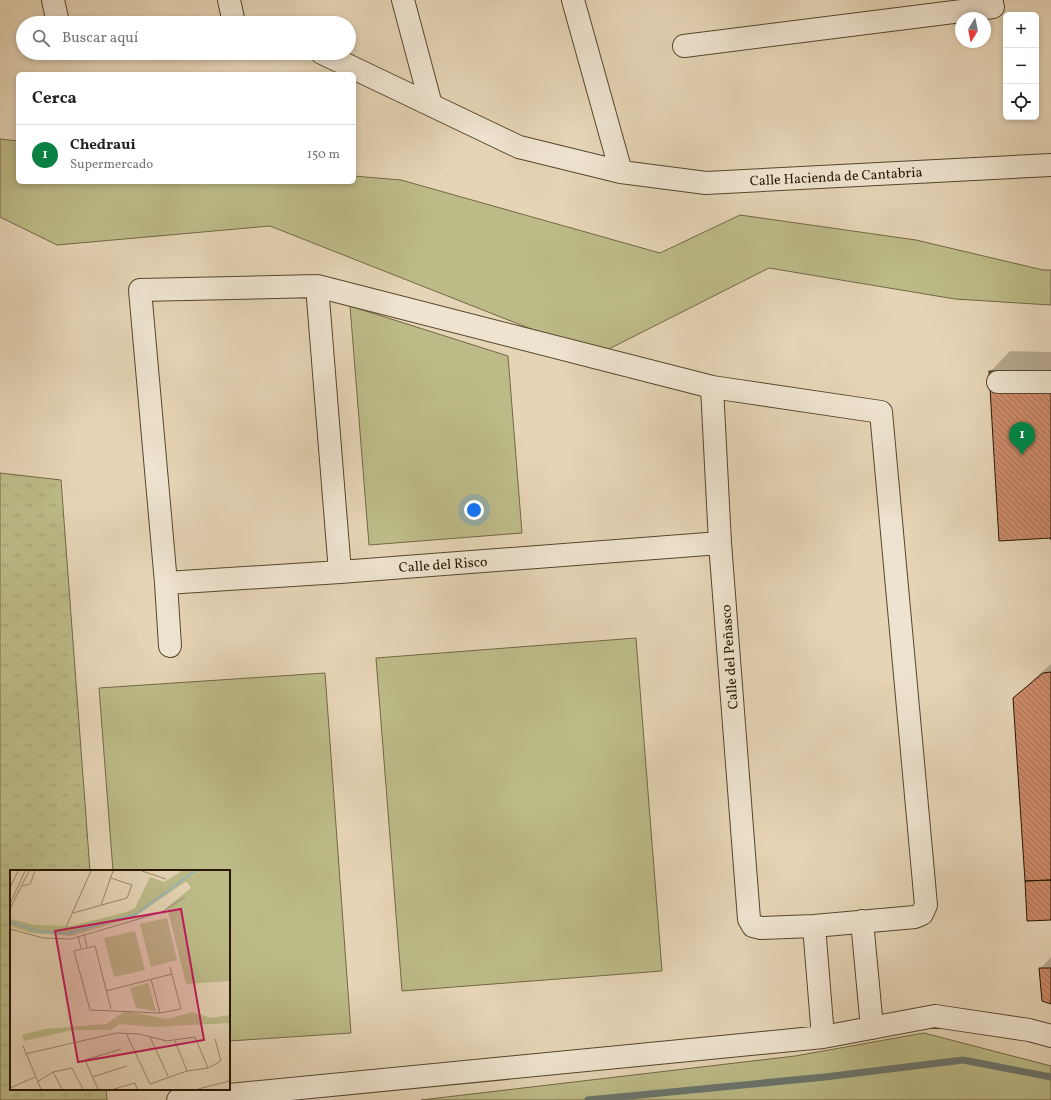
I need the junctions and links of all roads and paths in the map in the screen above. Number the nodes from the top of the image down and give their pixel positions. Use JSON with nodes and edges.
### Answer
{"nodes":[{"id":1,"x":53,"y":0,"type":"edge"},
{"id":2,"x":229,"y":0,"type":"edge"},
{"id":3,"x":403,"y":0,"type":"edge"},
{"id":4,"x":573,"y":0,"type":"edge"},
{"id":5,"x":991,"y":0,"type":"edge"},
{"id":6,"x":56,"y":16,"type":"edge"},
{"id":7,"x":232,"y":16,"type":"edge"},
{"id":8,"x":684,"y":46,"type":"dead end"},
{"id":9,"x":337,"y":60,"type":"edge"},
{"id":10,"x":431,"y":105,"type":"junction"},
{"id":11,"x":1051,"y":165,"type":"edge"},
{"id":12,"x":621,"y":172,"type":"junction"},
{"id":13,"x":318,"y":286,"type":"junction"},
{"id":14,"x":998,"y":382,"type":"dead end"},
{"id":15,"x":1051,"y":382,"type":"edge"},
{"id":16,"x":712,"y":388,"type":"junction"},
{"id":17,"x":720,"y":543,"type":"junction"},
{"id":18,"x":340,"y":572,"type":"junction"},
{"id":19,"x":166,"y":583,"type":"junction"},
{"id":20,"x":170,"y":646,"type":"dead end"},
{"id":21,"x":862,"y":922,"type":"junction"},
{"id":22,"x":814,"y":926,"type":"junction"},
{"id":23,"x":872,"y":1028,"type":"junction"},
{"id":24,"x":1051,"y":1036,"type":"edge"},
{"id":25,"x":823,"y":1037,"type":"junction"},
{"id":26,"x":178,"y":1100,"type":"edge"}],
"edges":[{"from":1,"to":6,"type":"street"},
{"from":2,"to":7,"type":"street"},
{"from":3,"to":10,"type":"street"},
{"from":4,"to":12,"type":"street"},
{"from":5,"to":8,"type":"street"},
{"from":9,"to":10,"type":"street","name":"Calle Hacienda de Cantabria"},
{"from":10,"to":12,"type":"street","name":"Calle Hacienda de Cantabria"},
{"from":11,"to":12,"type":"street","name":"Calle Hacienda de Cantabria"},
{"from":13,"to":16,"type":"street"},
{"from":13,"to":18,"type":"street"},
{"from":13,"to":19,"type":"street"},
{"from":14,"to":15,"type":"street"},
{"from":16,"to":17,"type":"street","name":"Calle del Peñasco"},
{"from":16,"to":21,"type":"street"},
{"from":17,"to":18,"type":"street","name":"Calle del Risco"},
{"from":17,"to":22,"type":"street","name":"Calle del Peñasco"},
{"from":18,"to":19,"type":"street","name":"Calle del Risco"},
{"from":19,"to":20,"type":"street"},
{"from":21,"to":22,"type":"street"},
{"from":21,"to":23,"type":"street"},
{"from":22,"to":25,"type":"street"},
{"from":23,"to":24,"type":"street"},
{"from":23,"to":25,"type":"street"},
{"from":25,"to":26,"type":"street"}]}
